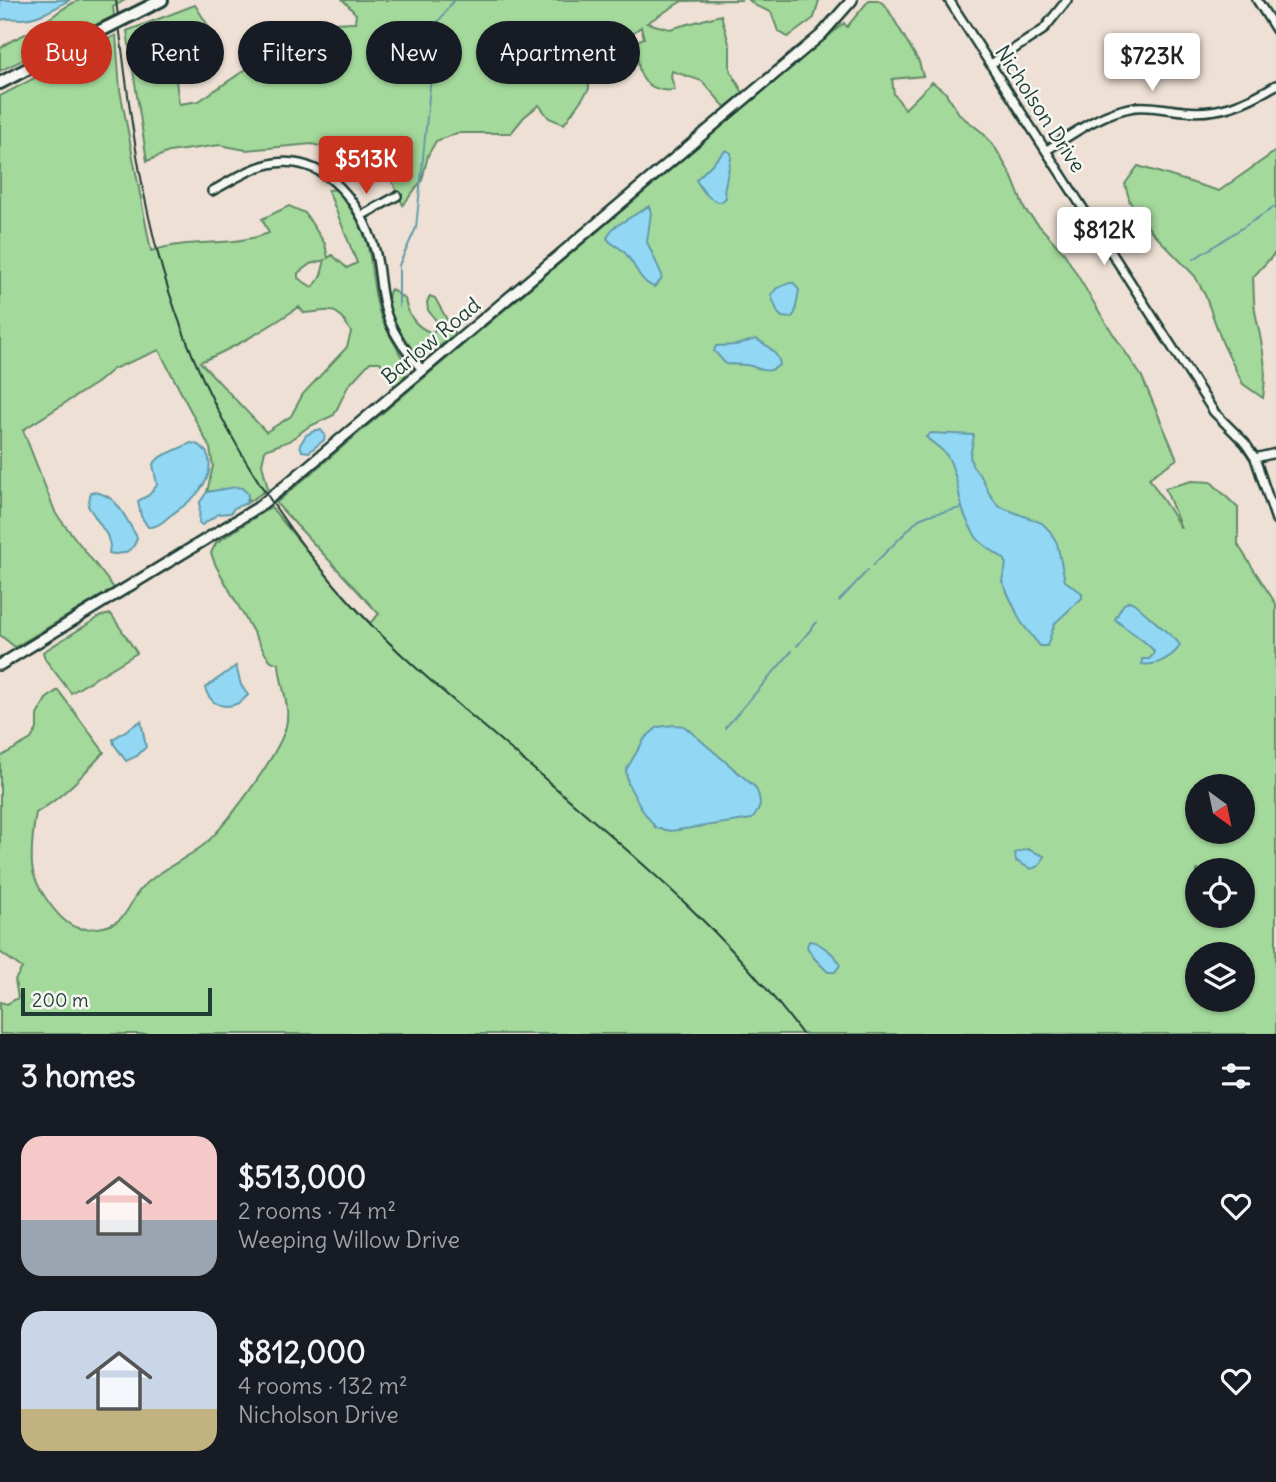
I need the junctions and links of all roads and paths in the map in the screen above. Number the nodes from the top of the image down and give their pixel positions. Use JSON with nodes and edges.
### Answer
{"nodes":[{"id":1,"x":162,"y":0,"type":"edge"},
{"id":2,"x":852,"y":0,"type":"edge"},
{"id":3,"x":949,"y":0,"type":"edge"},
{"id":4,"x":1067,"y":0,"type":"edge"},
{"id":5,"x":1257,"y":0,"type":"edge"},
{"id":6,"x":1276,"y":30,"type":"edge"},
{"id":7,"x":991,"y":64,"type":"junction"},
{"id":8,"x":0,"y":83,"type":"edge"},
{"id":9,"x":1276,"y":85,"type":"edge"},
{"id":10,"x":1047,"y":150,"type":"junction"},
{"id":11,"x":212,"y":191,"type":"dead end"},
{"id":12,"x":397,"y":196,"type":"dead end"},
{"id":13,"x":361,"y":215,"type":"junction"},
{"id":14,"x":423,"y":371,"type":"junction"},
{"id":15,"x":1276,"y":453,"type":"edge"},
{"id":16,"x":1255,"y":458,"type":"junction"},
{"id":17,"x":1276,"y":520,"type":"edge"},
{"id":18,"x":0,"y":665,"type":"edge"}],
"edges":[{"from":1,"to":8,"type":"main road","bridge":true},
{"from":2,"to":14,"type":"street","name":"Barlow Road"},
{"from":3,"to":7,"type":"street","name":"Nicholson Drive"},
{"from":4,"to":7,"type":"street"},
{"from":5,"to":6,"type":"street"},
{"from":7,"to":10,"type":"street","name":"Nicholson Drive"},
{"from":9,"to":10,"type":"street"},
{"from":10,"to":16,"type":"street","name":"Nicholson Drive"},
{"from":11,"to":13,"type":"street"},
{"from":12,"to":13,"type":"street"},
{"from":13,"to":14,"type":"street"},
{"from":14,"to":18,"type":"street","name":"Barlow Road"},
{"from":15,"to":16,"type":"street"},
{"from":16,"to":17,"type":"street","name":"Nicholson Drive"}]}
